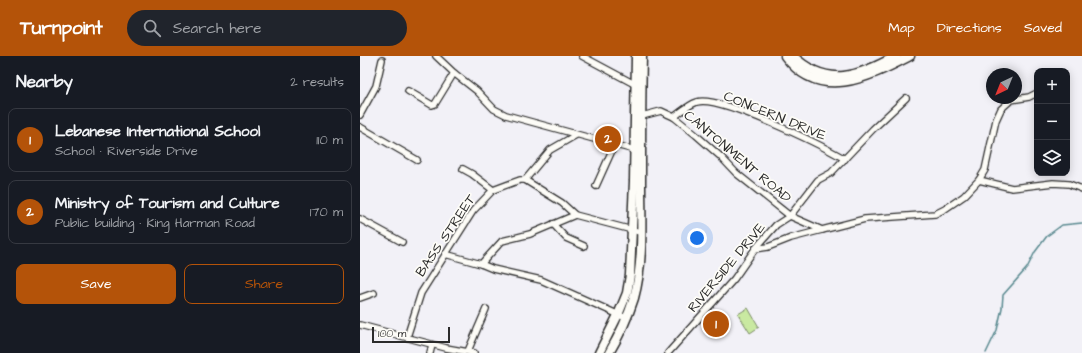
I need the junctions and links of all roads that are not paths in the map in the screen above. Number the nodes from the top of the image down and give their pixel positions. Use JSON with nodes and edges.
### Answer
{"nodes":[{"id":1,"x":436,"y":56,"type":"edge"},
{"id":2,"x":582,"y":56,"type":"edge"},
{"id":3,"x":636,"y":56,"type":"edge"},
{"id":4,"x":642,"y":56,"type":"edge"},
{"id":5,"x":785,"y":56,"type":"edge"},
{"id":6,"x":793,"y":56,"type":"edge"},
{"id":7,"x":896,"y":56,"type":"edge"},
{"id":8,"x":910,"y":56,"type":"edge"},
{"id":9,"x":382,"y":60,"type":"dead end"},
{"id":10,"x":454,"y":73,"type":"junction"},
{"id":11,"x":638,"y":86,"type":"junction"},
{"id":12,"x":408,"y":91,"type":"dead end"},
{"id":13,"x":1034,"y":94,"type":"edge"},
{"id":14,"x":906,"y":98,"type":"dead end"},
{"id":15,"x":360,"y":115,"type":"edge"},
{"id":16,"x":638,"y":117,"type":"junction"},
{"id":17,"x":674,"y":117,"type":"junction"},
{"id":18,"x":360,"y":128,"type":"edge"},
{"id":19,"x":576,"y":135,"type":"junction"},
{"id":20,"x":614,"y":146,"type":"junction"},
{"id":21,"x":638,"y":151,"type":"junction"},
{"id":22,"x":845,"y":159,"type":"junction"},
{"id":23,"x":417,"y":160,"type":"dead end"},
{"id":24,"x":462,"y":169,"type":"dead end"},
{"id":25,"x":525,"y":180,"type":"junction"},
{"id":26,"x":979,"y":180,"type":"junction"},
{"id":27,"x":596,"y":186,"type":"dead end"},
{"id":28,"x":1082,"y":189,"type":"edge"},
{"id":29,"x":493,"y":190,"type":"junction"},
{"id":30,"x":575,"y":215,"type":"junction"},
{"id":31,"x":790,"y":216,"type":"junction"},
{"id":32,"x":360,"y":220,"type":"edge"},
{"id":33,"x":553,"y":224,"type":"junction"},
{"id":34,"x":822,"y":230,"type":"junction"},
{"id":35,"x":636,"y":231,"type":"junction"},
{"id":36,"x":402,"y":242,"type":"dead end"},
{"id":37,"x":584,"y":246,"type":"dead end"},
{"id":38,"x":755,"y":249,"type":"junction"},
{"id":39,"x":445,"y":254,"type":"junction"},
{"id":40,"x":482,"y":264,"type":"junction"},
{"id":41,"x":374,"y":293,"type":"dead end"},
{"id":42,"x":360,"y":298,"type":"edge"},
{"id":43,"x":486,"y":309,"type":"dead end"},
{"id":44,"x":622,"y":316,"type":"junction"},
{"id":45,"x":360,"y":325,"type":"edge"},
{"id":46,"x":407,"y":337,"type":"junction"},
{"id":47,"x":432,"y":344,"type":"junction"},
{"id":48,"x":471,"y":352,"type":"edge"},
{"id":49,"x":430,"y":353,"type":"edge"},
{"id":50,"x":599,"y":353,"type":"edge"},
{"id":51,"x":608,"y":353,"type":"edge"},
{"id":52,"x":668,"y":353,"type":"edge"}],
"edges":[{"from":1,"to":10,"type":"street"},
{"from":2,"to":11,"type":"street"},
{"from":3,"to":11,"type":"main road"},
{"from":4,"to":11,"type":"main road"},
{"from":5,"to":8,"type":"main road"},
{"from":6,"to":7,"type":"main road"},
{"from":9,"to":15,"type":"street"},
{"from":10,"to":12,"type":"street"},
{"from":10,"to":19,"type":"street"},
{"from":11,"to":16,"type":"main road"},
{"from":13,"to":26,"type":"street"},
{"from":14,"to":22,"type":"street","name":"RIVERSIDE DRIVE"},
{"from":16,"to":17,"type":"street","name":"CANTONMENT ROAD"},
{"from":16,"to":21,"type":"main road"},
{"from":17,"to":22,"type":"street","name":"CONCERN DRIVE"},
{"from":17,"to":31,"type":"street","name":"CANTONMENT ROAD"},
{"from":18,"to":23,"type":"street"},
{"from":19,"to":20,"type":"street"},
{"from":19,"to":25,"type":"street"},
{"from":20,"to":21,"type":"street"},
{"from":20,"to":27,"type":"street"},
{"from":21,"to":35,"type":"main road"},
{"from":22,"to":31,"type":"street","name":"RIVERSIDE DRIVE"},
{"from":24,"to":29,"type":"street"},
{"from":25,"to":29,"type":"street","name":"BASS STREET"},
{"from":25,"to":30,"type":"street"},
{"from":26,"to":28,"type":"street"},
{"from":26,"to":34,"type":"street"},
{"from":29,"to":39,"type":"street","name":"BASS STREET"},
{"from":30,"to":33,"type":"street"},
{"from":30,"to":35,"type":"street"},
{"from":31,"to":34,"type":"street","name":"CANTONMENT ROAD"},
{"from":31,"to":38,"type":"street","name":"RIVERSIDE DRIVE"},
{"from":32,"to":36,"type":"street"},
{"from":33,"to":37,"type":"street"},
{"from":33,"to":40,"type":"street"},
{"from":34,"to":38,"type":"street"},
{"from":35,"to":44,"type":"main road"},
{"from":38,"to":52,"type":"street","name":"RIVERSIDE DRIVE"},
{"from":39,"to":40,"type":"street"},
{"from":39,"to":46,"type":"street","name":"BASS STREET"},
{"from":40,"to":44,"type":"street"},
{"from":41,"to":42,"type":"street"},
{"from":43,"to":48,"type":"street"},
{"from":44,"to":50,"type":"main road"},
{"from":44,"to":51,"type":"main road"},
{"from":45,"to":46,"type":"street"},
{"from":46,"to":47,"type":"street"},
{"from":47,"to":48,"type":"street"},
{"from":47,"to":49,"type":"street"}]}
